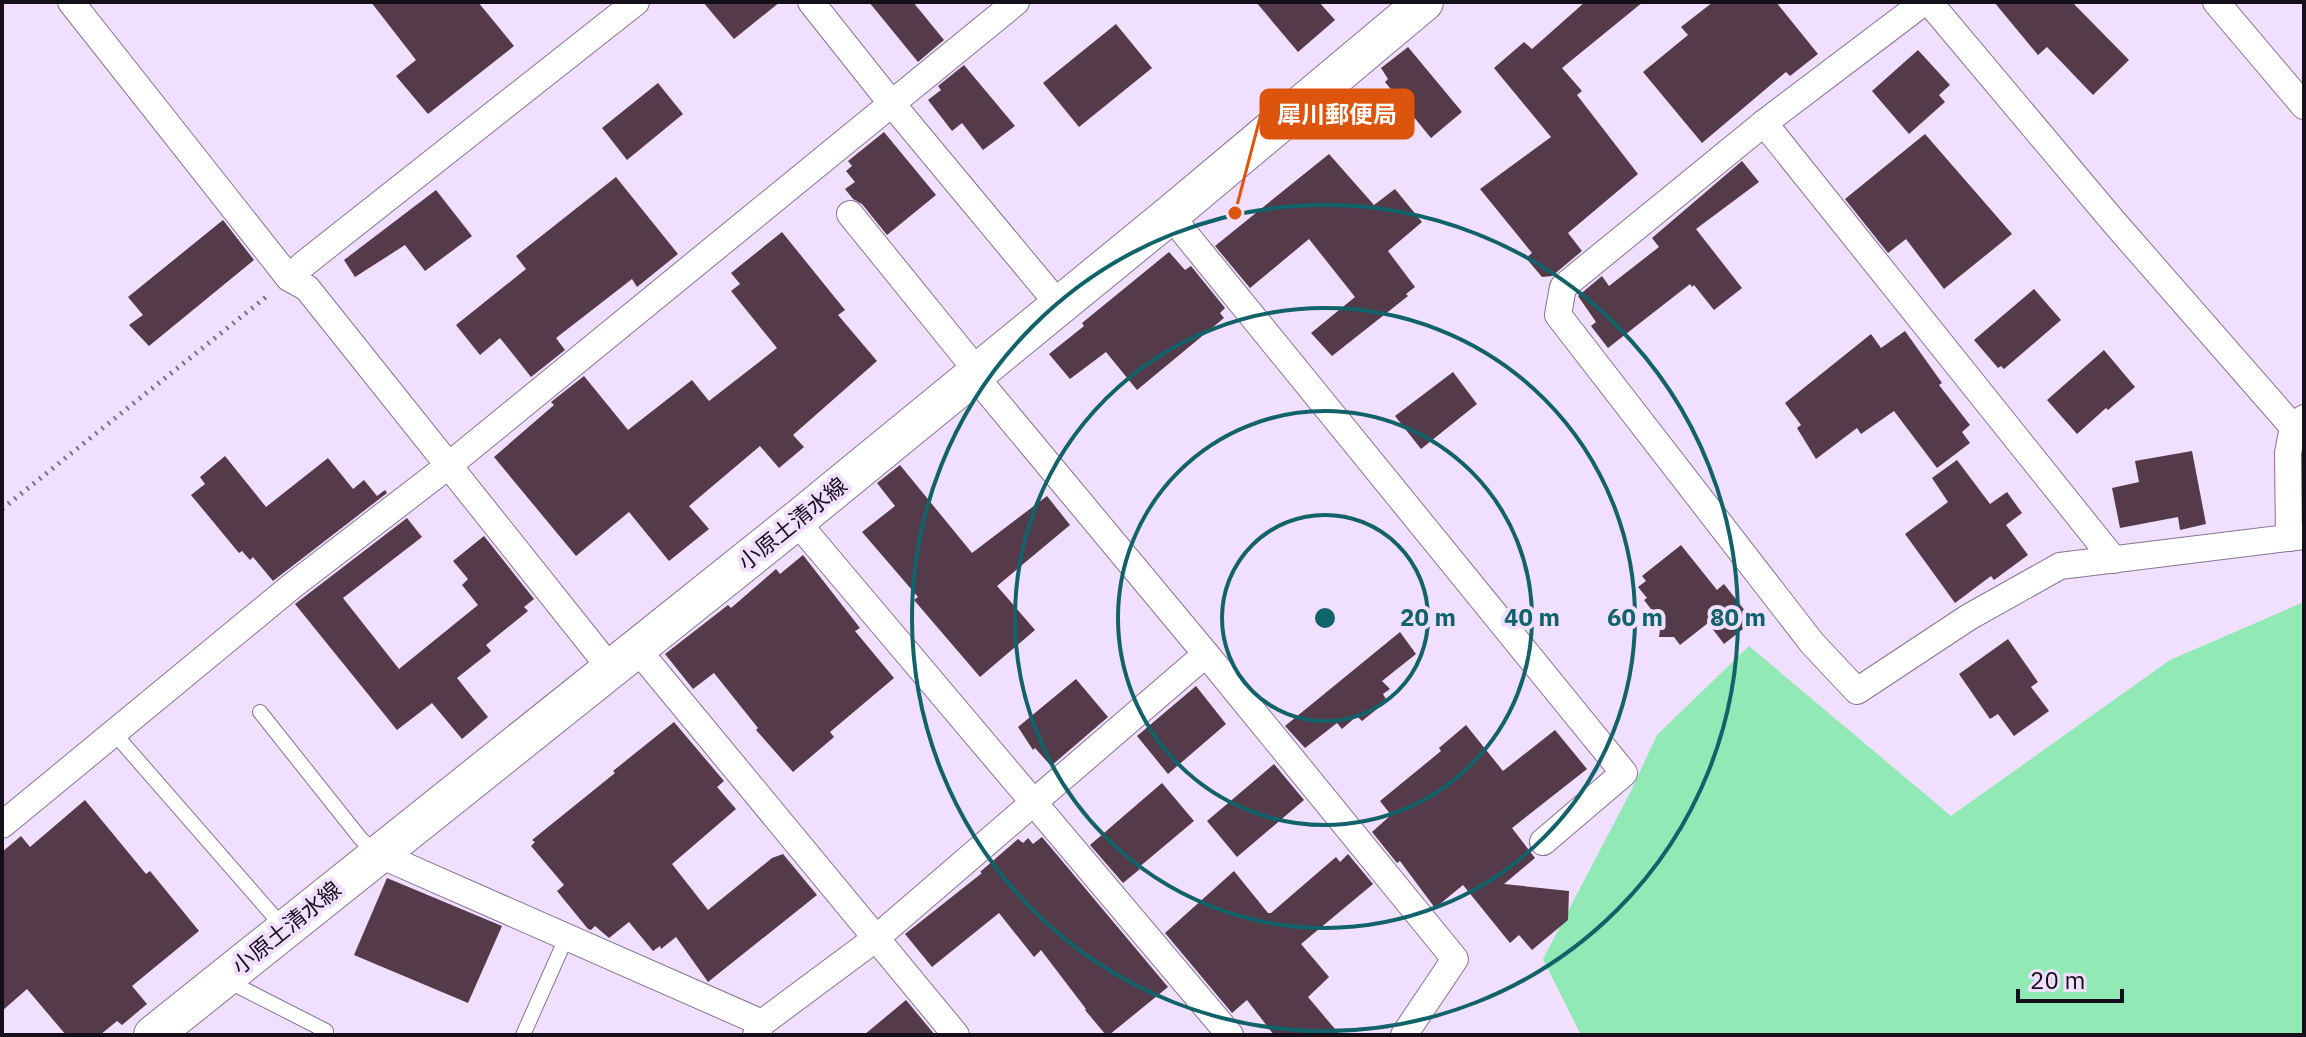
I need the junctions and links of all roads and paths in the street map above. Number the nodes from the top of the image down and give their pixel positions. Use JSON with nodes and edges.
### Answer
{"nodes":[{"id":1,"x":71,"y":2,"type":"edge"},
{"id":2,"x":636,"y":2,"type":"edge"},
{"id":3,"x":811,"y":2,"type":"edge"},
{"id":4,"x":1016,"y":2,"type":"edge"},
{"id":5,"x":1424,"y":2,"type":"edge"},
{"id":6,"x":1926,"y":2,"type":"edge"},
{"id":7,"x":2216,"y":2,"type":"edge"},
{"id":8,"x":892,"y":104,"type":"junction"},
{"id":9,"x":2304,"y":106,"type":"edge"},
{"id":10,"x":1764,"y":123,"type":"junction"},
{"id":11,"x":850,"y":214,"type":"dead end"},
{"id":12,"x":1170,"y":215,"type":"junction"},
{"id":13,"x":289,"y":278,"type":"junction"},
{"id":14,"x":1060,"y":306,"type":"junction"},
{"id":15,"x":976,"y":374,"type":"junction"},
{"id":16,"x":2299,"y":423,"type":"edge"},
{"id":17,"x":448,"y":466,"type":"junction"},
{"id":18,"x":2,"y":509,"type":"edge"},
{"id":19,"x":796,"y":521,"type":"junction"},
{"id":20,"x":2296,"y":537,"type":"edge"},
{"id":21,"x":2114,"y":560,"type":"junction"},
{"id":22,"x":1206,"y":654,"type":"junction"},
{"id":23,"x":624,"y":659,"type":"junction"},
{"id":24,"x":260,"y":712,"type":"dead end"},
{"id":25,"x":114,"y":733,"type":"junction"},
{"id":26,"x":1034,"y":801,"type":"junction"},
{"id":27,"x":2,"y":825,"type":"edge"},
{"id":28,"x":1543,"y":842,"type":"dead end"},
{"id":29,"x":378,"y":854,"type":"junction"},
{"id":30,"x":284,"y":928,"type":"junction"},
{"id":31,"x":567,"y":936,"type":"junction"},
{"id":32,"x":875,"y":939,"type":"junction"},
{"id":33,"x":222,"y":978,"type":"junction"},
{"id":34,"x":759,"y":1029,"type":"edge"},
{"id":35,"x":153,"y":1035,"type":"edge"},
{"id":36,"x":324,"y":1035,"type":"edge"},
{"id":37,"x":523,"y":1035,"type":"edge"},
{"id":38,"x":956,"y":1035,"type":"edge"},
{"id":39,"x":1230,"y":1035,"type":"edge"},
{"id":40,"x":1404,"y":1035,"type":"edge"}],
"edges":[{"from":1,"to":13,"type":"street"},
{"from":2,"to":13,"type":"street"},
{"from":3,"to":8,"type":"street"},
{"from":4,"to":8,"type":"street"},
{"from":5,"to":12,"type":"main road","name":"小原土清水線"},
{"from":6,"to":10,"type":"street"},
{"from":6,"to":16,"type":"street"},
{"from":7,"to":9,"type":"street"},
{"from":8,"to":14,"type":"street"},
{"from":8,"to":17,"type":"street"},
{"from":10,"to":21,"type":"street"},
{"from":10,"to":21,"type":"street"},
{"from":11,"to":15,"type":"street"},
{"from":12,"to":14,"type":"main road","name":"小原土清水線"},
{"from":12,"to":28,"type":"street"},
{"from":13,"to":17,"type":"street"},
{"from":13,"to":18,"type":"path"},
{"from":14,"to":15,"type":"main road","name":"小原土清水線"},
{"from":15,"to":19,"type":"main road","name":"小原土清水線"},
{"from":15,"to":22,"type":"street"},
{"from":16,"to":20,"type":"street"},
{"from":17,"to":23,"type":"street"},
{"from":17,"to":25,"type":"street"},
{"from":19,"to":23,"type":"main road","name":"小原土清水線"},
{"from":19,"to":26,"type":"street"},
{"from":20,"to":21,"type":"street"},
{"from":22,"to":26,"type":"street"},
{"from":22,"to":40,"type":"street"},
{"from":23,"to":29,"type":"main road","name":"小原土清水線"},
{"from":23,"to":32,"type":"street"},
{"from":24,"to":29,"type":"lane"},
{"from":25,"to":27,"type":"street"},
{"from":25,"to":30,"type":"lane"},
{"from":26,"to":32,"type":"street"},
{"from":26,"to":39,"type":"street"},
{"from":29,"to":30,"type":"main road","name":"小原土清水線"},
{"from":29,"to":31,"type":"street"},
{"from":30,"to":33,"type":"main road","name":"小原土清水線"},
{"from":31,"to":34,"type":"street"},
{"from":31,"to":37,"type":"lane"},
{"from":32,"to":34,"type":"street"},
{"from":32,"to":38,"type":"street"},
{"from":33,"to":35,"type":"main road","name":"小原土清水線"},
{"from":33,"to":36,"type":"lane"}]}
